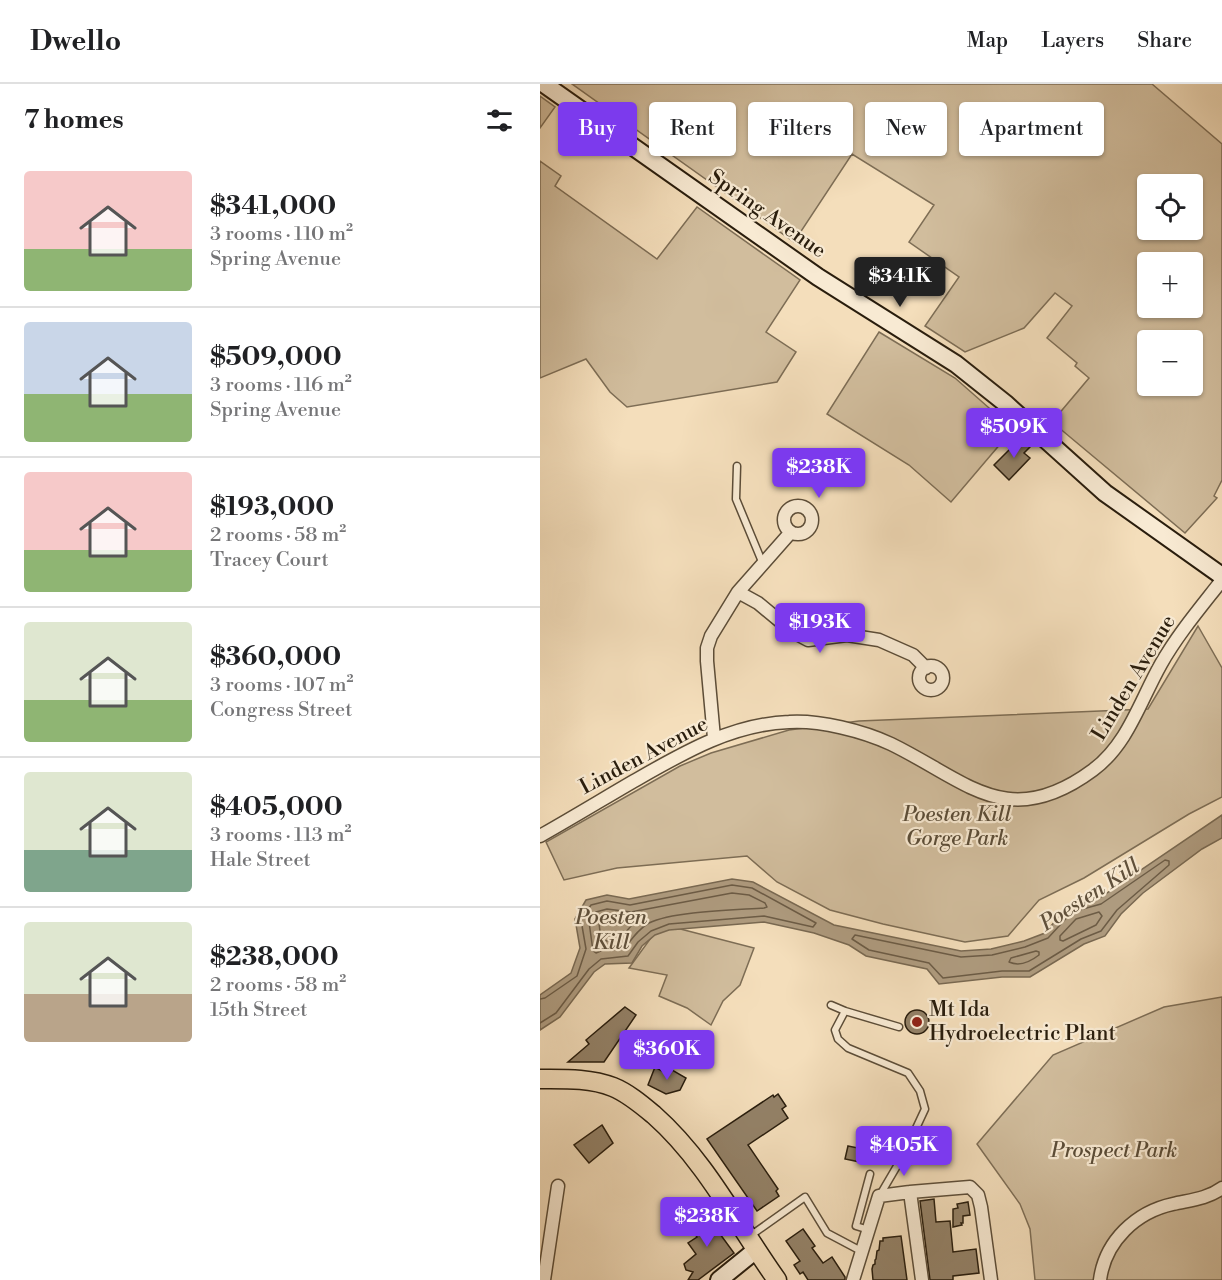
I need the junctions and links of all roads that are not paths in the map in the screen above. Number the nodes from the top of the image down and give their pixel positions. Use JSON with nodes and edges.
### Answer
{"nodes":[{"id":1,"x":544,"y":84,"type":"edge"},
{"id":2,"x":737,"y":466,"type":"dead end"},
{"id":3,"x":791,"y":532,"type":"dead end"},
{"id":4,"x":763,"y":564,"type":"junction"},
{"id":5,"x":1222,"y":578,"type":"edge"},
{"id":6,"x":738,"y":592,"type":"junction"},
{"id":7,"x":926,"y":668,"type":"dead end"},
{"id":8,"x":714,"y":738,"type":"junction"},
{"id":9,"x":540,"y":836,"type":"edge"},
{"id":10,"x":831,"y":1005,"type":"dead end"},
{"id":11,"x":845,"y":1011,"type":"junction"},
{"id":12,"x":899,"y":1027,"type":"dead end"},
{"id":13,"x":540,"y":1079,"type":"edge"},
{"id":14,"x":870,"y":1174,"type":"dead end"},
{"id":15,"x":558,"y":1186,"type":"dead end"},
{"id":16,"x":1222,"y":1188,"type":"edge"},
{"id":17,"x":910,"y":1192,"type":"junction"},
{"id":18,"x":879,"y":1196,"type":"junction"},
{"id":19,"x":871,"y":1227,"type":"junction"},
{"id":20,"x":752,"y":1244,"type":"junction"},
{"id":21,"x":862,"y":1252,"type":"junction"},
{"id":22,"x":544,"y":1280,"type":"edge"},
{"id":23,"x":719,"y":1280,"type":"edge"},
{"id":24,"x":777,"y":1280,"type":"edge"},
{"id":25,"x":853,"y":1280,"type":"edge"},
{"id":26,"x":922,"y":1280,"type":"edge"},
{"id":27,"x":991,"y":1280,"type":"edge"},
{"id":28,"x":1100,"y":1280,"type":"edge"}],
"edges":[{"from":1,"to":5,"type":"street","name":"Spring Avenue"},
{"from":2,"to":4,"type":"lane"},
{"from":3,"to":4,"type":"street"},
{"from":4,"to":6,"type":"street"},
{"from":5,"to":8,"type":"street","name":"Linden Avenue"},
{"from":6,"to":7,"type":"street"},
{"from":6,"to":8,"type":"street"},
{"from":8,"to":9,"type":"street","name":"Linden Avenue"},
{"from":10,"to":11,"type":"lane"},
{"from":11,"to":12,"type":"lane"},
{"from":11,"to":18,"type":"lane"},
{"from":13,"to":20,"type":"main road"},
{"from":14,"to":19,"type":"lane"},
{"from":15,"to":22,"type":"street"},
{"from":16,"to":28,"type":"street"},
{"from":17,"to":18,"type":"street"},
{"from":17,"to":26,"type":"street"},
{"from":17,"to":27,"type":"street"},
{"from":18,"to":19,"type":"street"},
{"from":19,"to":21,"type":"street"},
{"from":20,"to":21,"type":"lane"},
{"from":20,"to":23,"type":"street"},
{"from":20,"to":24,"type":"main road"},
{"from":21,"to":25,"type":"street"}]}
